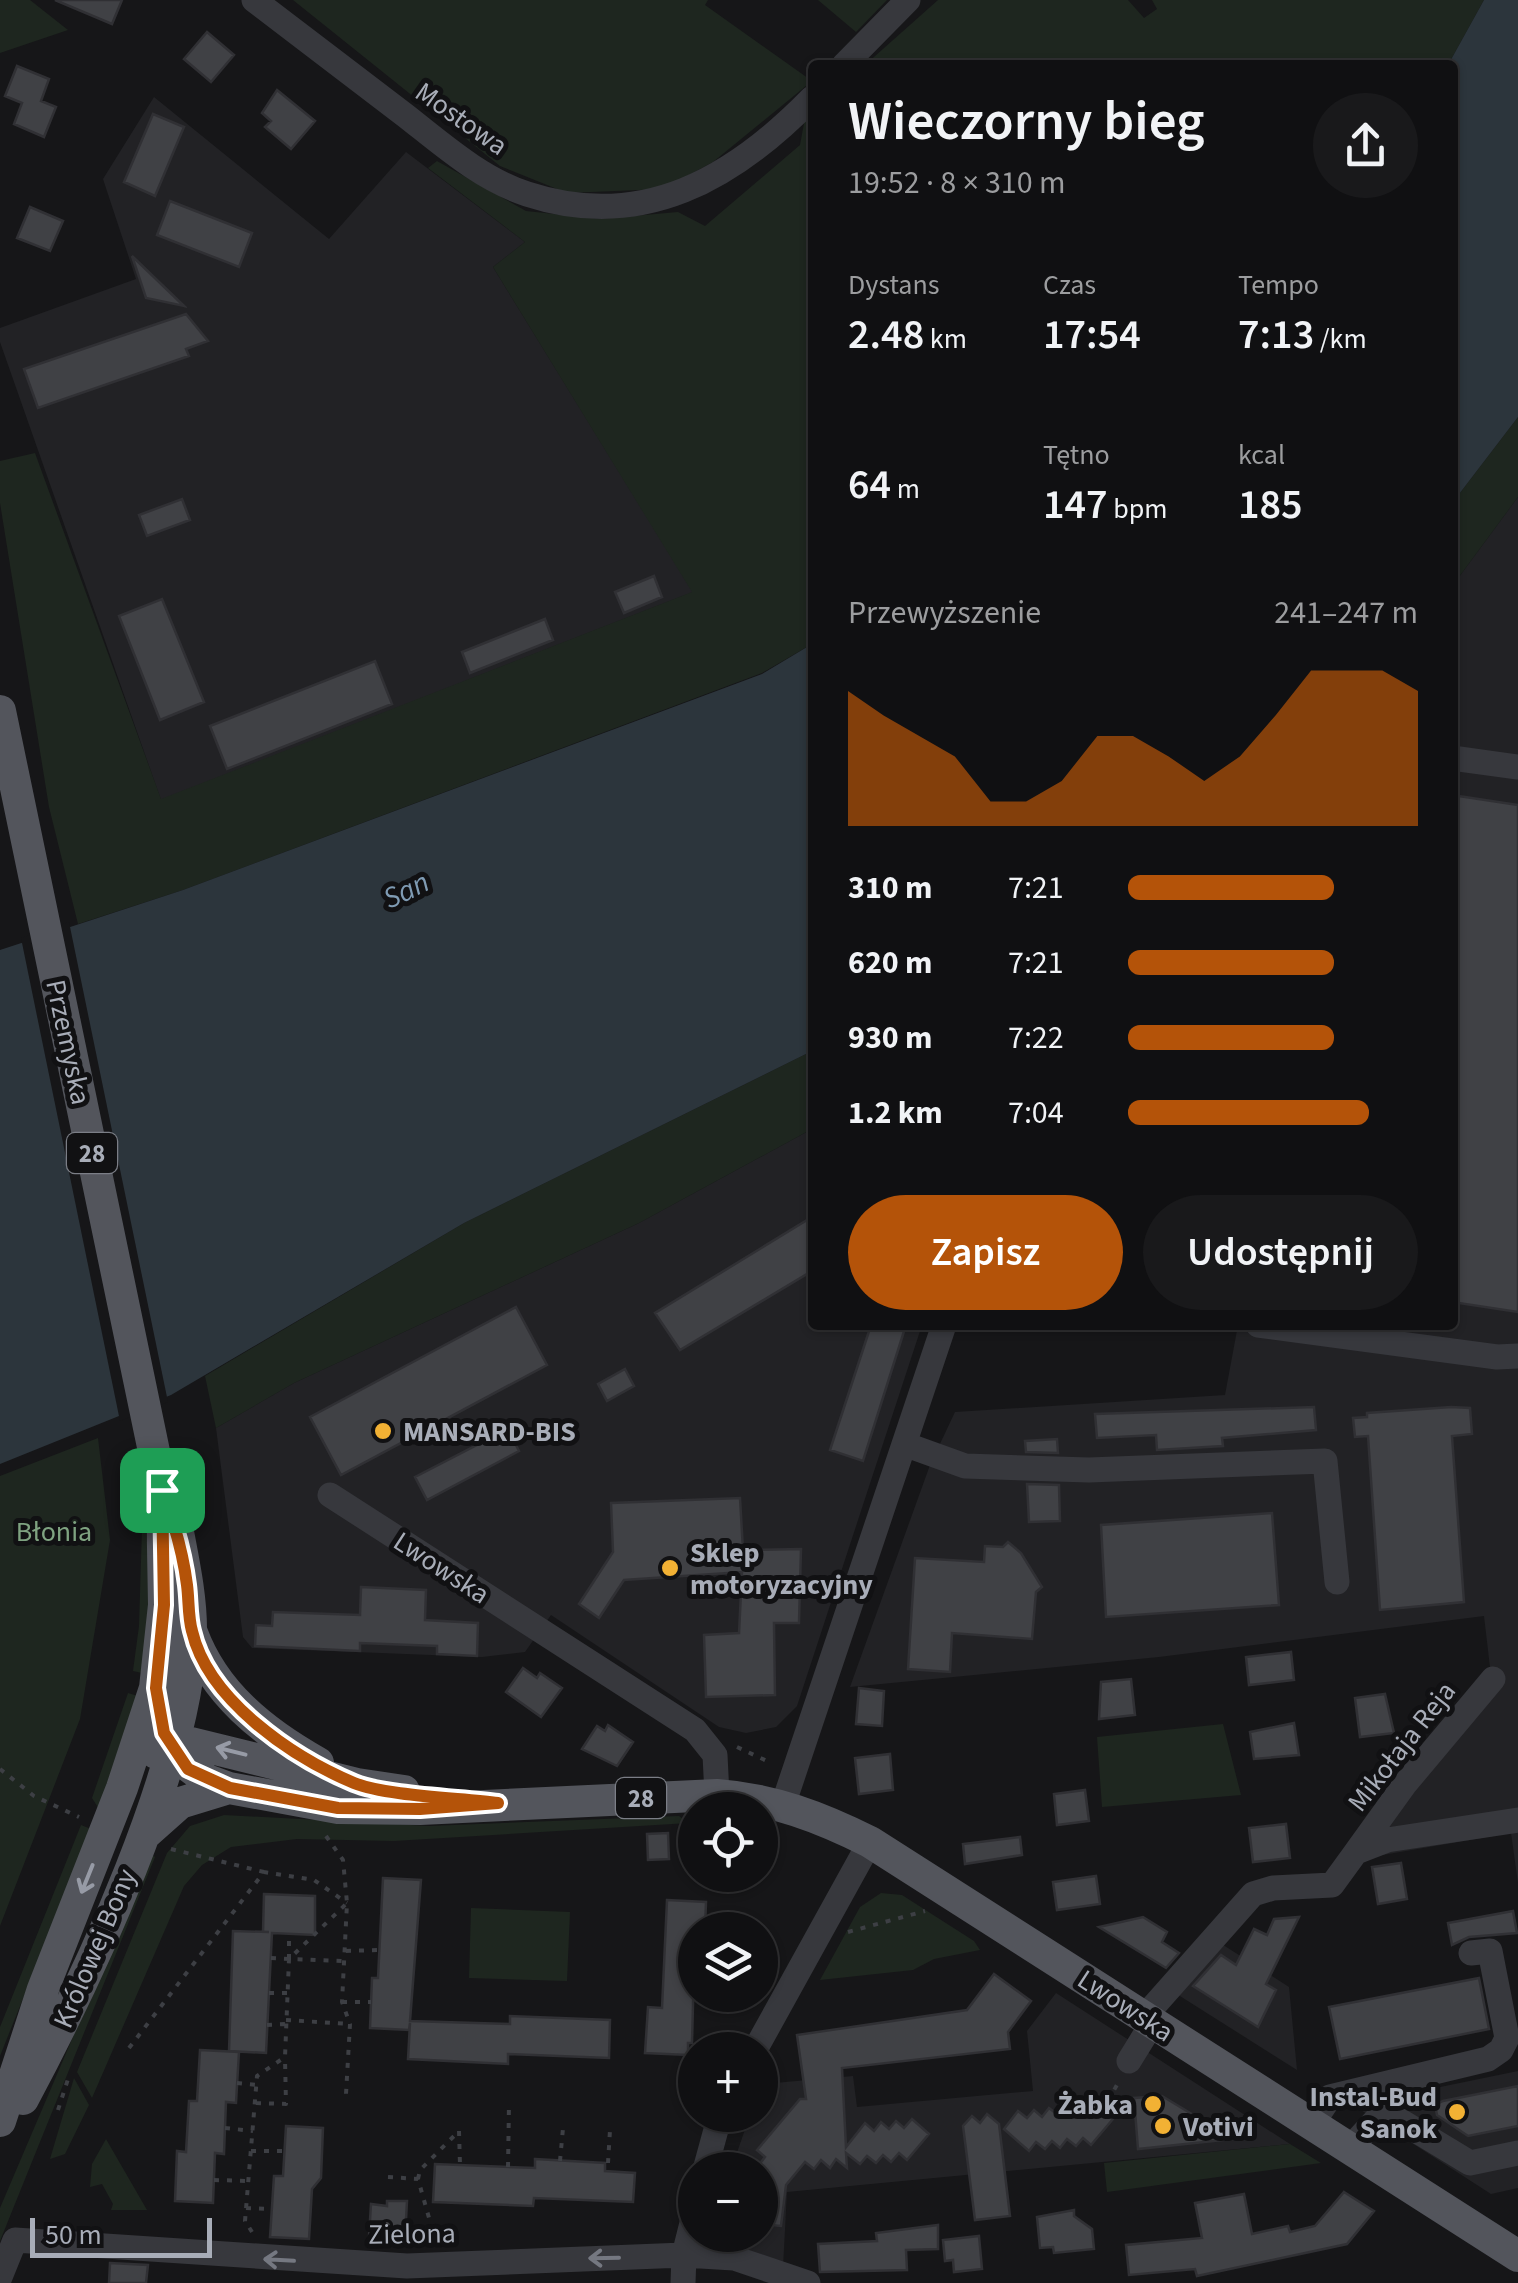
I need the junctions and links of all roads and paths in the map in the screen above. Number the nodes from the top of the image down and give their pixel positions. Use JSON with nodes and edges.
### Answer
{"nodes":[{"id":1,"x":254,"y":0,"type":"edge"},
{"id":2,"x":908,"y":0,"type":"edge"},
{"id":3,"x":849,"y":60,"type":"edge"},
{"id":4,"x":808,"y":102,"type":"edge"},
{"id":5,"x":0,"y":711,"type":"edge"},
{"id":6,"x":1458,"y":759,"type":"edge"},
{"id":7,"x":1518,"y":766,"type":"edge"},
{"id":8,"x":942,"y":1330,"type":"edge"},
{"id":9,"x":1313,"y":1330,"type":"edge"},
{"id":10,"x":1518,"y":1356,"type":"edge"},
{"id":11,"x":904,"y":1444,"type":"junction"},
{"id":12,"x":160,"y":1478,"type":"junction"},
{"id":13,"x":330,"y":1494,"type":"dead end"},
{"id":14,"x":1337,"y":1582,"type":"dead end"},
{"id":15,"x":192,"y":1630,"type":"junction"},
{"id":16,"x":1493,"y":1678,"type":"dead end"},
{"id":17,"x":156,"y":1688,"type":"junction"},
{"id":18,"x":728,"y":1742,"type":"dead end"},
{"id":19,"x":170,"y":1746,"type":"junction"},
{"id":20,"x":778,"y":1766,"type":"dead end"},
{"id":21,"x":0,"y":1769,"type":"edge"},
{"id":22,"x":357,"y":1784,"type":"junction"},
{"id":23,"x":122,"y":1788,"type":"junction"},
{"id":24,"x":230,"y":1788,"type":"junction"},
{"id":25,"x":717,"y":1792,"type":"edge"},
{"id":26,"x":678,"y":1796,"type":"edge"},
{"id":27,"x":498,"y":1803,"type":"junction"},
{"id":28,"x":778,"y":1803,"type":"edge"},
{"id":29,"x":783,"y":1804,"type":"junction"},
{"id":30,"x":79,"y":1817,"type":"dead end"},
{"id":31,"x":1518,"y":1820,"type":"edge"},
{"id":32,"x":324,"y":1833,"type":"dead end"},
{"id":33,"x":870,"y":1842,"type":"junction"},
{"id":34,"x":152,"y":1843,"type":"junction"},
{"id":35,"x":1356,"y":1852,"type":"junction"},
{"id":36,"x":264,"y":1872,"type":"junction"},
{"id":37,"x":347,"y":1903,"type":"junction"},
{"id":38,"x":935,"y":1912,"type":"dead end"},
{"id":39,"x":289,"y":1934,"type":"dead end"},
{"id":40,"x":838,"y":1935,"type":"dead end"},
{"id":41,"x":379,"y":1950,"type":"dead end"},
{"id":42,"x":346,"y":1951,"type":"junction"},
{"id":43,"x":1471,"y":1953,"type":"dead end"},
{"id":44,"x":271,"y":1958,"type":"dead end"},
{"id":45,"x":289,"y":1959,"type":"junction"},
{"id":46,"x":344,"y":1961,"type":"junction"},
{"id":47,"x":269,"y":1993,"type":"dead end"},
{"id":48,"x":288,"y":1993,"type":"junction"},
{"id":49,"x":342,"y":2002,"type":"junction"},
{"id":50,"x":371,"y":2002,"type":"dead end"},
{"id":51,"x":1148,"y":2020,"type":"junction"},
{"id":52,"x":286,"y":2022,"type":"junction"},
{"id":53,"x":350,"y":2024,"type":"junction"},
{"id":54,"x":267,"y":2026,"type":"dead end"},
{"id":55,"x":766,"y":2032,"type":"edge"},
{"id":56,"x":129,"y":2048,"type":"dead end"},
{"id":57,"x":285,"y":2057,"type":"junction"},
{"id":58,"x":71,"y":2070,"type":"dead end"},
{"id":59,"x":1124,"y":2071,"type":"joint"},
{"id":60,"x":237,"y":2083,"type":"dead end"},
{"id":61,"x":257,"y":2085,"type":"junction"},
{"id":62,"x":346,"y":2094,"type":"dead end"},
{"id":63,"x":1108,"y":2101,"type":"dead end"},
{"id":64,"x":256,"y":2102,"type":"junction"},
{"id":65,"x":509,"y":2103,"type":"dead end"},
{"id":66,"x":58,"y":2110,"type":"dead end"},
{"id":67,"x":0,"y":2121,"type":"edge"},
{"id":68,"x":1312,"y":2124,"type":"junction"},
{"id":69,"x":225,"y":2128,"type":"dead end"},
{"id":70,"x":563,"y":2128,"type":"dead end"},
{"id":71,"x":253,"y":2130,"type":"junction"},
{"id":72,"x":610,"y":2130,"type":"dead end"},
{"id":73,"x":0,"y":2142,"type":"edge"},
{"id":74,"x":1350,"y":2148,"type":"junction"},
{"id":75,"x":251,"y":2151,"type":"junction"},
{"id":76,"x":284,"y":2151,"type":"dead end"},
{"id":77,"x":1518,"y":2153,"type":"edge"},
{"id":78,"x":560,"y":2161,"type":"dead end"},
{"id":79,"x":608,"y":2163,"type":"dead end"},
{"id":80,"x":460,"y":2165,"type":"dead end"},
{"id":81,"x":508,"y":2167,"type":"dead end"},
{"id":82,"x":388,"y":2177,"type":"dead end"},
{"id":83,"x":418,"y":2179,"type":"junction"},
{"id":84,"x":214,"y":2180,"type":"dead end"},
{"id":85,"x":248,"y":2181,"type":"junction"},
{"id":86,"x":246,"y":2208,"type":"junction"},
{"id":87,"x":272,"y":2208,"type":"dead end"},
{"id":88,"x":255,"y":2237,"type":"dead end"},
{"id":89,"x":438,"y":2247,"type":"dead end"},
{"id":90,"x":693,"y":2252,"type":"edge"},
{"id":91,"x":693,"y":2256,"type":"junction"},
{"id":92,"x":1518,"y":2256,"type":"edge"},
{"id":93,"x":0,"y":2277,"type":"edge"},
{"id":94,"x":683,"y":2283,"type":"edge"},
{"id":95,"x":808,"y":2283,"type":"edge"}],
"edges":[{"from":1,"to":4,"type":"street","name":"Mostowa"},
{"from":2,"to":3,"type":"street"},
{"from":5,"to":12,"type":"main road","name":"Przemyska","number":"28"},
{"from":6,"to":7,"type":"street"},
{"from":8,"to":11,"type":"street"},
{"from":9,"to":10,"type":"street"},
{"from":11,"to":14,"type":"street"},
{"from":11,"to":29,"type":"street"},
{"from":12,"to":15,"type":"main road","name":"Przemyska","number":"28"},
{"from":12,"to":17,"type":"main road","name":"Przemyska","number":"28"},
{"from":13,"to":25,"type":"street","name":"Lwowska"},
{"from":15,"to":19,"type":"main road","name":"Przemyska"},
{"from":15,"to":22,"type":"main road","name":"Lwowska","number":"28"},
{"from":16,"to":35,"type":"street","name":"Mikołaja Reja"},
{"from":17,"to":19,"type":"main road","number":"28"},
{"from":17,"to":23,"type":"main road","name":"Przemyska"},
{"from":18,"to":20,"type":"path"},
{"from":22,"to":19,"type":"main road","name":"Lwowska","one_way":true},
{"from":19,"to":23,"type":"main road"},
{"from":19,"to":24,"type":"main road","name":"Lwowska","number":"28"},
{"from":19,"to":34,"type":"main road","name":"Królowej Bony"},
{"from":21,"to":30,"type":"path"},
{"from":22,"to":27,"type":"main road","name":"Lwowska","number":"28"},
{"from":23,"to":67,"type":"main road","name":"Królowej Bony","one_way":true},
{"from":24,"to":27,"type":"main road","name":"Lwowska","number":"28"},
{"from":24,"to":34,"type":"main road","name":"Lwowska"},
{"from":26,"to":27,"type":"main road","name":"Lwowska","number":"28"},
{"from":28,"to":29,"type":"main road","name":"Lwowska","number":"28"},
{"from":29,"to":33,"type":"main road","name":"Lwowska","number":"28"},
{"from":31,"to":35,"type":"street","name":"Mikołaja Reja"},
{"from":32,"to":37,"type":"path"},
{"from":33,"to":51,"type":"main road","name":"Lwowska","number":"28"},
{"from":33,"to":55,"type":"street"},
{"from":34,"to":36,"type":"path"},
{"from":34,"to":73,"type":"main road","name":"Królowej Bony"},
{"from":35,"to":51,"type":"street","name":"Mikołaja Reja"},
{"from":36,"to":37,"type":"path"},
{"from":36,"to":56,"type":"path"},
{"from":37,"to":42,"type":"path"},
{"from":37,"to":45,"type":"path"},
{"from":38,"to":40,"type":"path"},
{"from":39,"to":45,"type":"path"},
{"from":41,"to":42,"type":"path"},
{"from":42,"to":46,"type":"path"},
{"from":43,"to":68,"type":"street"},
{"from":44,"to":45,"type":"path"},
{"from":45,"to":46,"type":"path"},
{"from":45,"to":48,"type":"path"},
{"from":46,"to":49,"type":"path"},
{"from":47,"to":48,"type":"path"},
{"from":48,"to":52,"type":"path"},
{"from":49,"to":50,"type":"path"},
{"from":49,"to":53,"type":"path"},
{"from":51,"to":59,"type":"street","name":"Mikołaja Reja"},
{"from":51,"to":68,"type":"main road","name":"Lwowska","number":"28"},
{"from":52,"to":53,"type":"path"},
{"from":52,"to":54,"type":"path"},
{"from":52,"to":57,"type":"path"},
{"from":53,"to":62,"type":"path"},
{"from":57,"to":61,"type":"path"},
{"from":57,"to":64,"type":"path"},
{"from":58,"to":66,"type":"path"},
{"from":59,"to":63,"type":"path"},
{"from":60,"to":61,"type":"path"},
{"from":61,"to":64,"type":"path"},
{"from":64,"to":71,"type":"path"},
{"from":65,"to":81,"type":"path"},
{"from":68,"to":74,"type":"main road","name":"Lwowska","number":"28"},
{"from":69,"to":71,"type":"path"},
{"from":70,"to":78,"type":"path"},
{"from":71,"to":75,"type":"path"},
{"from":72,"to":79,"type":"path"},
{"from":74,"to":77,"type":"street"},
{"from":74,"to":92,"type":"main road","name":"Lwowska","number":"28"},
{"from":75,"to":76,"type":"path"},
{"from":75,"to":85,"type":"path"},
{"from":80,"to":83,"type":"path"},
{"from":82,"to":83,"type":"path"},
{"from":83,"to":89,"type":"path"},
{"from":84,"to":85,"type":"path"},
{"from":85,"to":86,"type":"path"},
{"from":86,"to":87,"type":"path"},
{"from":86,"to":88,"type":"path"},
{"from":90,"to":91,"type":"street"},
{"from":91,"to":93,"type":"street","name":"Zielona","one_way":true},
{"from":91,"to":94,"type":"street"},
{"from":91,"to":95,"type":"street","name":"Zielona"}]}
